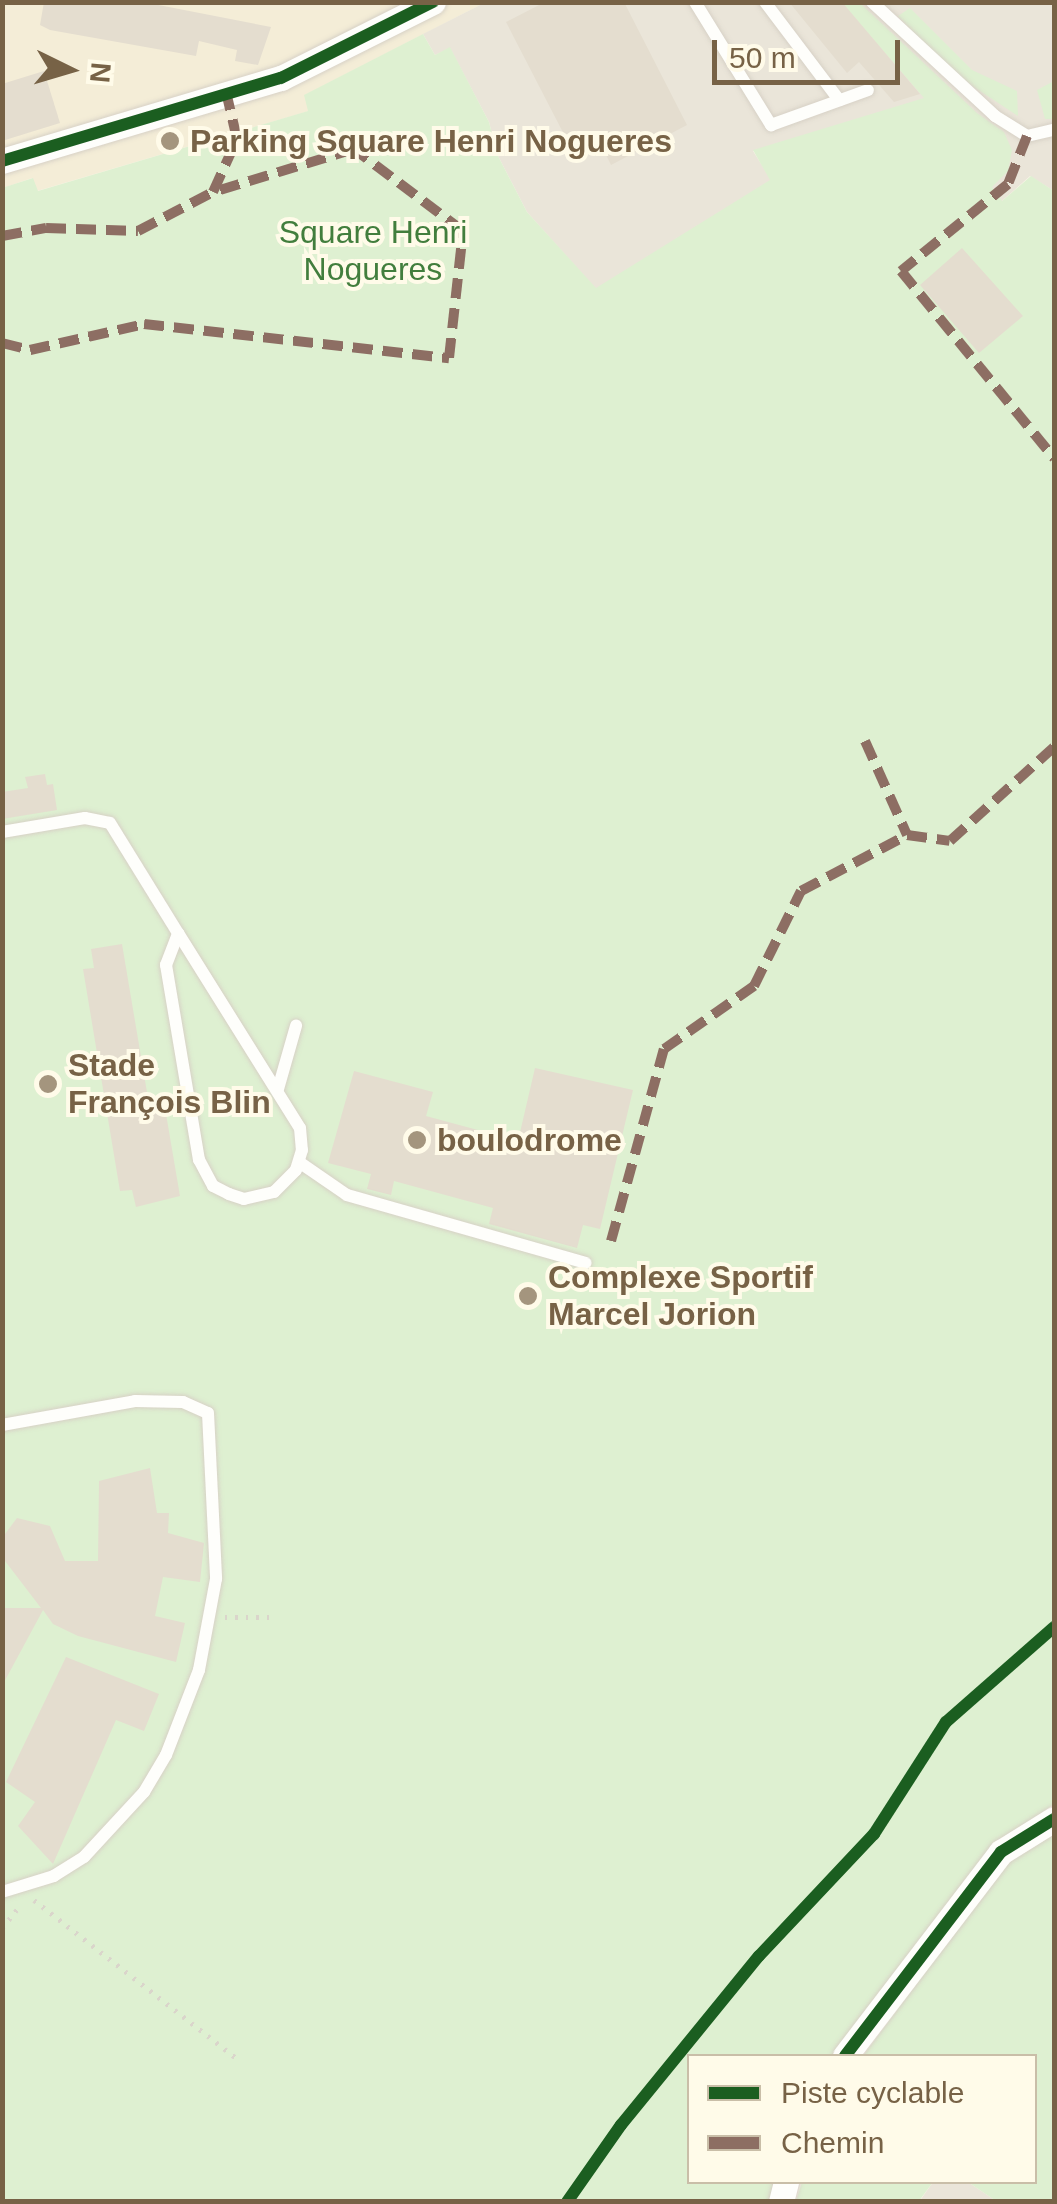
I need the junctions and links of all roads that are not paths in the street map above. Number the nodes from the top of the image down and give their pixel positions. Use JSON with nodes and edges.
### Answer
{"nodes":[{"id":1,"x":434,"y":2,"type":"edge"},
{"id":2,"x":695,"y":2,"type":"edge"},
{"id":3,"x":765,"y":2,"type":"edge"},
{"id":4,"x":872,"y":2,"type":"edge"},
{"id":5,"x":868,"y":90,"type":"dead end"},
{"id":6,"x":839,"y":100,"type":"junction"},
{"id":7,"x":1054,"y":130,"type":"edge"},
{"id":8,"x":2,"y":161,"type":"edge"},
{"id":9,"x":2,"y":832,"type":"edge"},
{"id":10,"x":178,"y":933,"type":"junction"},
{"id":11,"x":296,"y":1026,"type":"dead end"},
{"id":12,"x":278,"y":1089,"type":"junction"},
{"id":13,"x":299,"y":1162,"type":"junction"},
{"id":14,"x":585,"y":1264,"type":"dead end"},
{"id":15,"x":2,"y":1425,"type":"edge"},
{"id":16,"x":1054,"y":1820,"type":"edge"},
{"id":17,"x":2,"y":1892,"type":"edge"},
{"id":18,"x":847,"y":2054,"type":"edge"}],
"edges":[{"from":1,"to":8,"type":"street"},
{"from":2,"to":6,"type":"lane"},
{"from":3,"to":6,"type":"lane"},
{"from":4,"to":7,"type":"lane"},
{"from":5,"to":6,"type":"lane"},
{"from":9,"to":10,"type":"lane"},
{"from":10,"to":12,"type":"lane"},
{"from":10,"to":13,"type":"lane"},
{"from":11,"to":12,"type":"lane"},
{"from":12,"to":13,"type":"lane"},
{"from":13,"to":14,"type":"lane"},
{"from":15,"to":17,"type":"lane"},
{"from":16,"to":18,"type":"street"}]}
